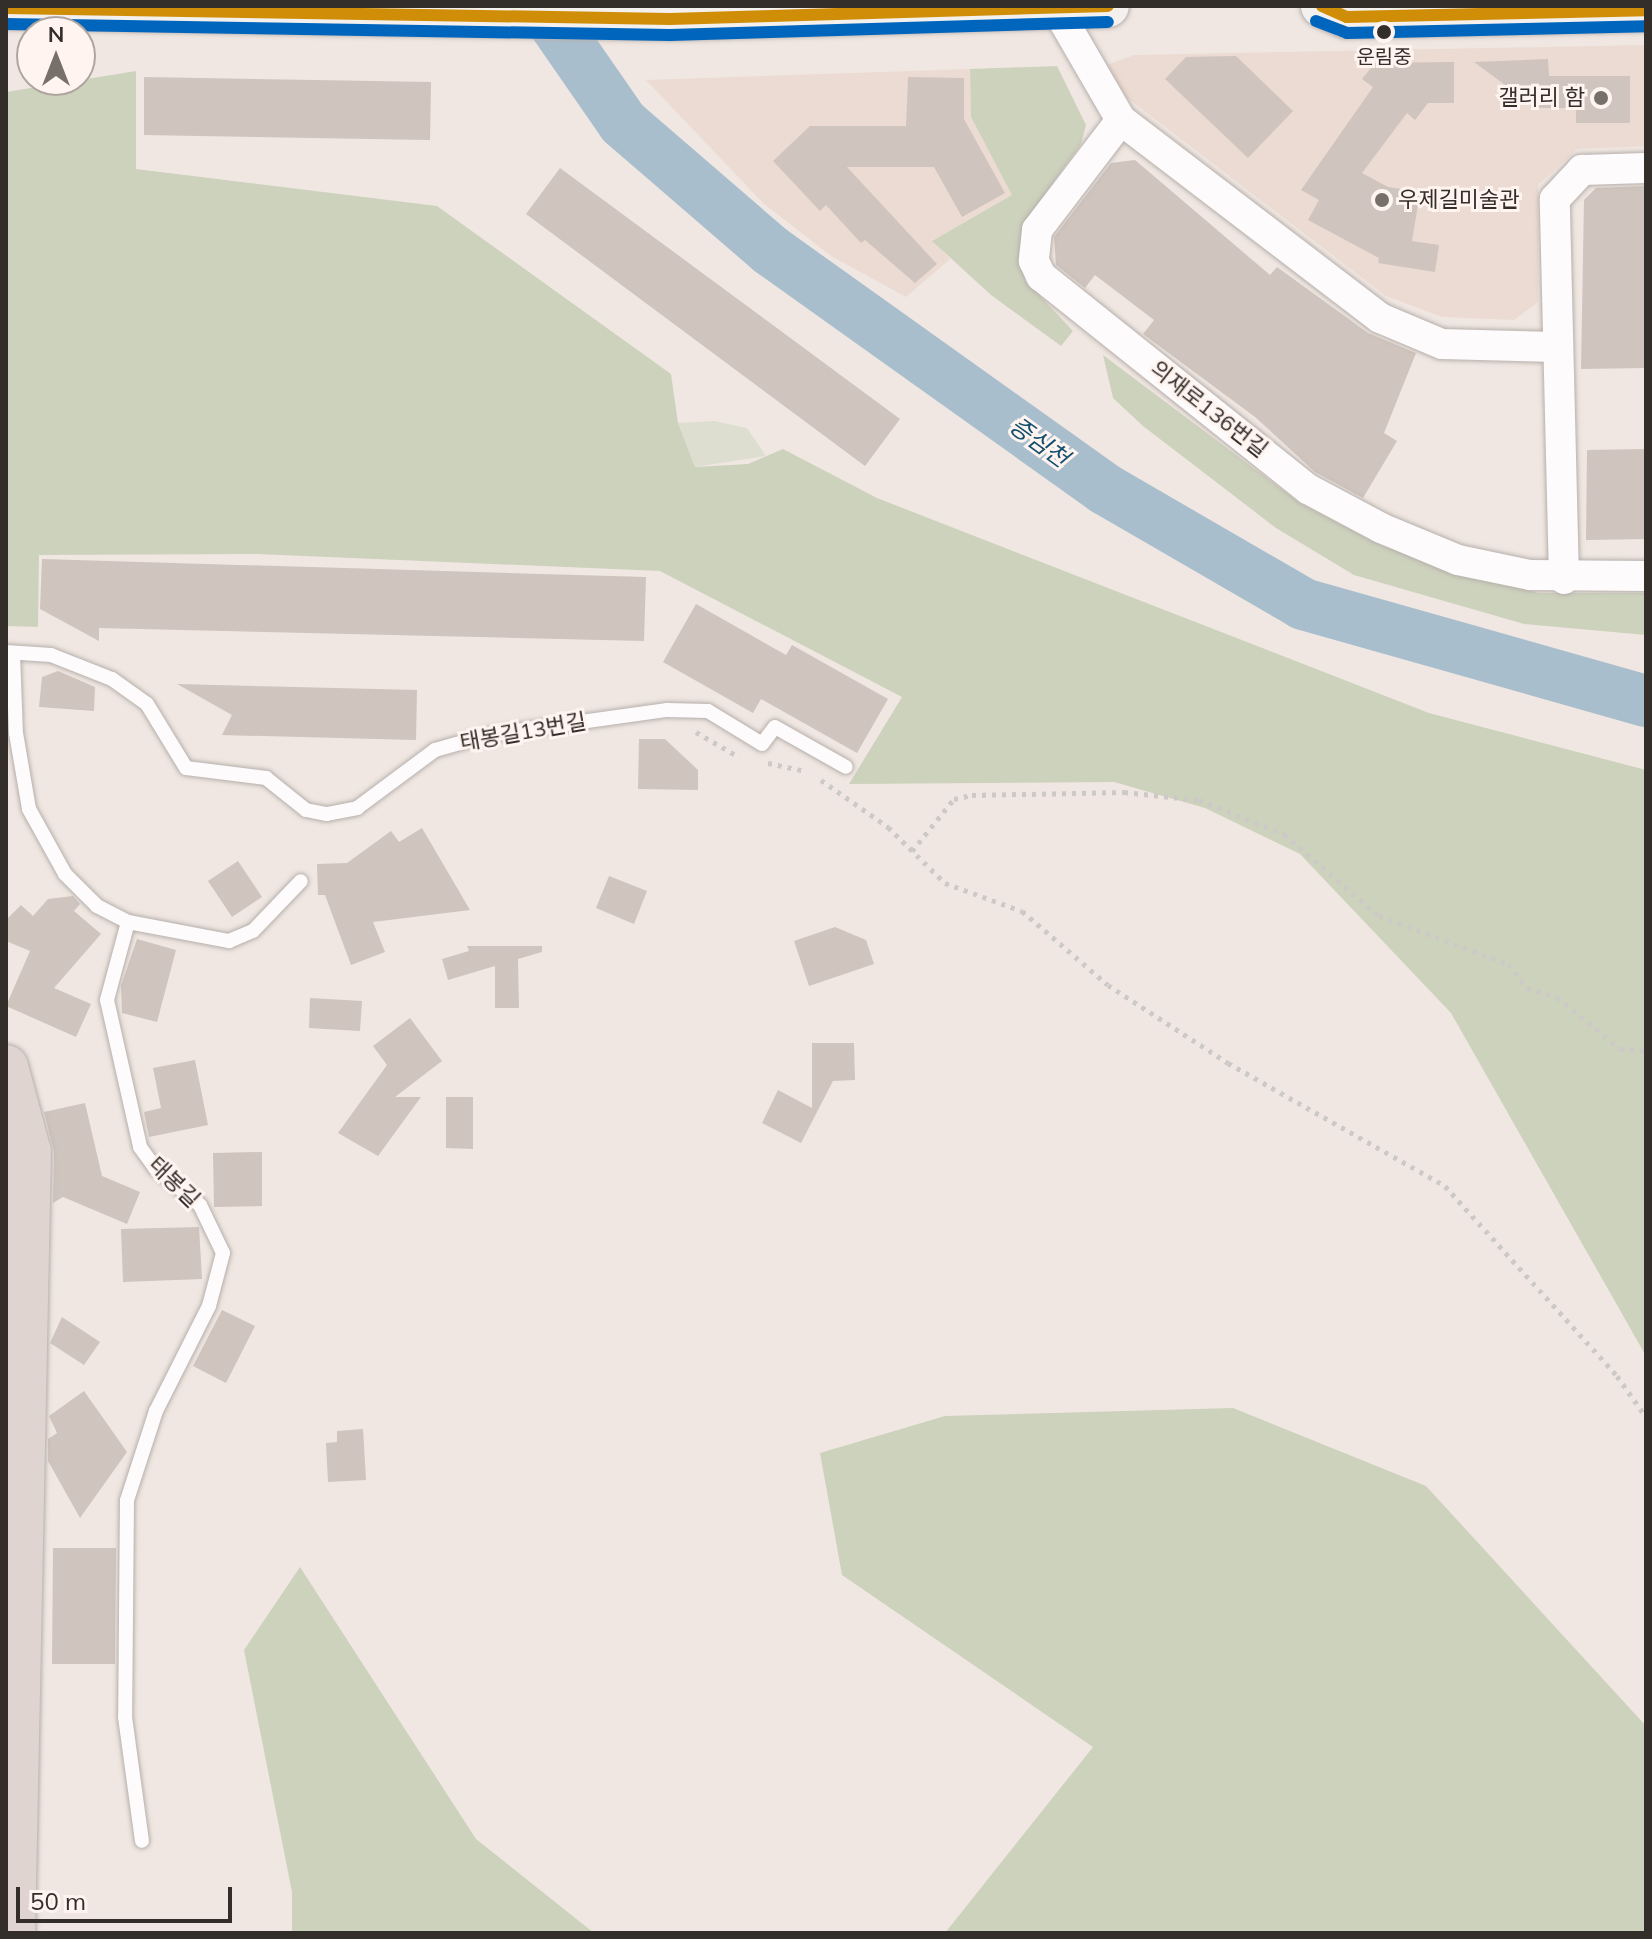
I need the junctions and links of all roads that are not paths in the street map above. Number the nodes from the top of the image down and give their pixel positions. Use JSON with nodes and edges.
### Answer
{"nodes":[{"id":1,"x":1108,"y":6,"type":"edge"},
{"id":2,"x":1322,"y":6,"type":"edge"},
{"id":3,"x":6,"y":8,"type":"edge"},
{"id":4,"x":1056,"y":8,"type":"junction"},
{"id":5,"x":1646,"y":10,"type":"edge"},
{"id":6,"x":756,"y":11,"type":"edge"},
{"id":7,"x":594,"y":12,"type":"edge"},
{"id":8,"x":1121,"y":120,"type":"junction"},
{"id":9,"x":1646,"y":168,"type":"edge"},
{"id":10,"x":1555,"y":347,"type":"junction"},
{"id":11,"x":1646,"y":576,"type":"edge"},
{"id":12,"x":1564,"y":579,"type":"junction"},
{"id":13,"x":10,"y":652,"type":"edge"},
{"id":14,"x":846,"y":767,"type":"dead end"},
{"id":15,"x":301,"y":881,"type":"dead end"},
{"id":16,"x":128,"y":922,"type":"junction"},
{"id":17,"x":6,"y":1067,"type":"edge"},
{"id":18,"x":142,"y":1841,"type":"dead end"},
{"id":19,"x":13,"y":1933,"type":"edge"}],
"edges":[{"from":1,"to":4,"type":"main road"},
{"from":2,"to":5,"type":"main road"},
{"from":3,"to":7,"type":"main road"},
{"from":4,"to":6,"type":"main road"},
{"from":4,"to":8,"type":"street"},
{"from":6,"to":7,"type":"main road"},
{"from":8,"to":10,"type":"street"},
{"from":8,"to":12,"type":"street","name":"의재로136번길"},
{"from":9,"to":10,"type":"street"},
{"from":10,"to":12,"type":"street"},
{"from":11,"to":12,"type":"street","name":"의재로136번길"},
{"from":13,"to":14,"type":"lane","name":"태봉길13번길"},
{"from":13,"to":16,"type":"lane"},
{"from":15,"to":16,"type":"lane"},
{"from":16,"to":18,"type":"lane","name":"태봉길"},
{"from":17,"to":19,"type":"highway"}]}
